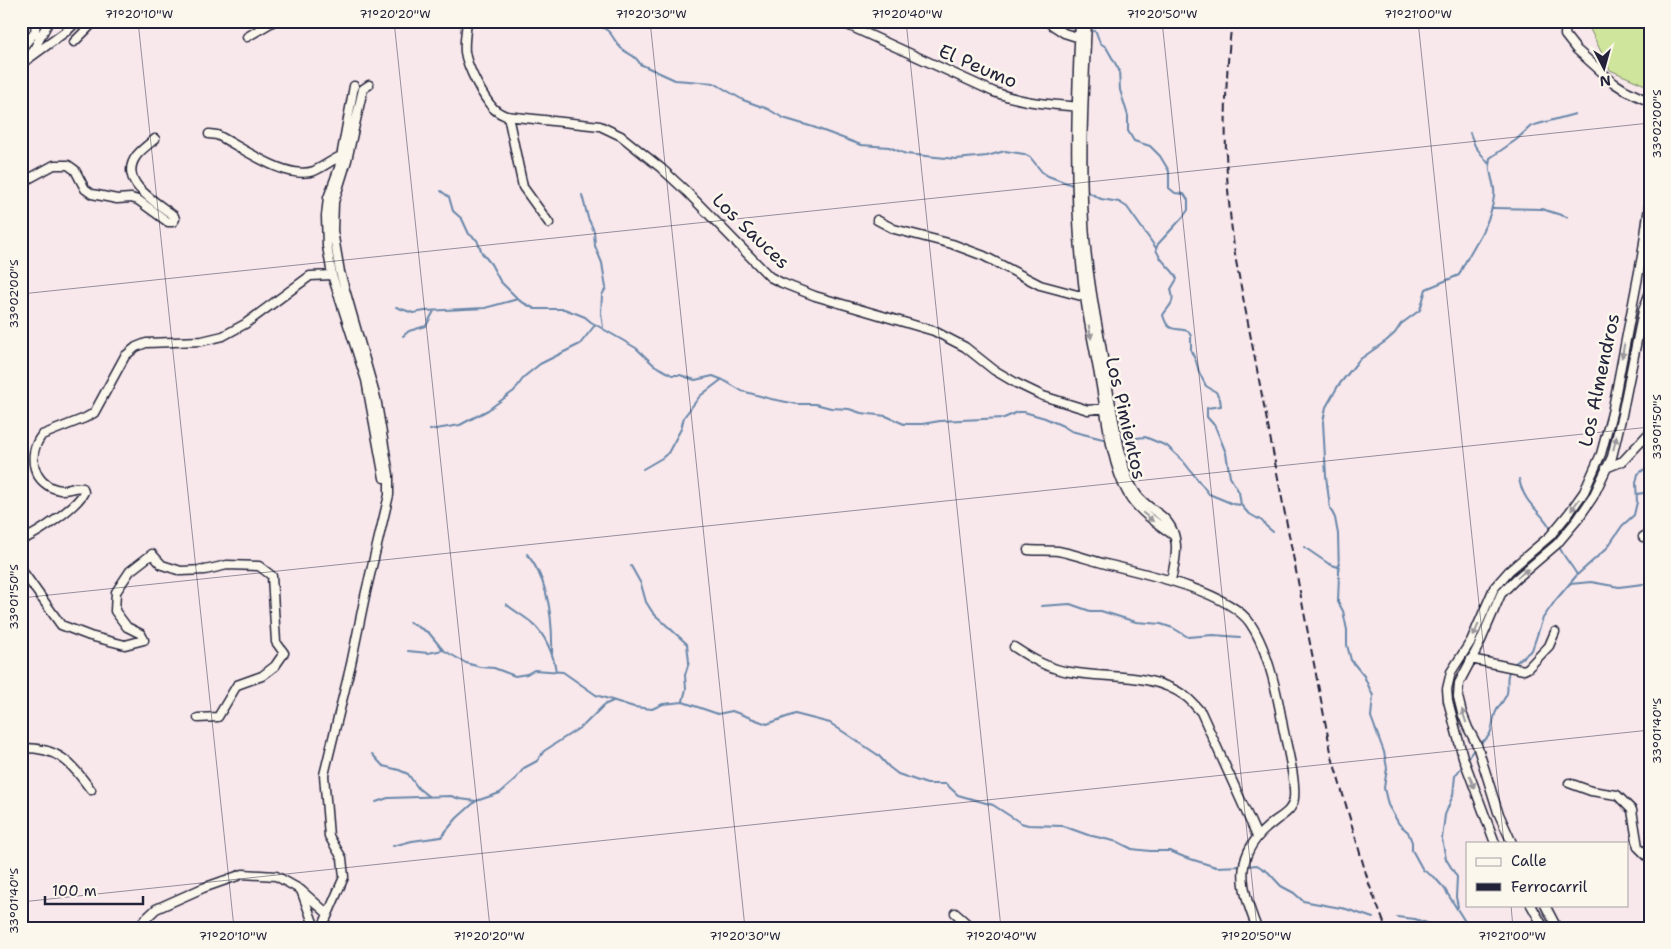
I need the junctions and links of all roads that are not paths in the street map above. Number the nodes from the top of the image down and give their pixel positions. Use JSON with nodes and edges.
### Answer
{"nodes":[{"id":1,"x":36,"y":21,"type":"edge"},
{"id":2,"x":47,"y":21,"type":"edge"},
{"id":3,"x":77,"y":21,"type":"edge"},
{"id":4,"x":95,"y":21,"type":"edge"},
{"id":5,"x":274,"y":21,"type":"edge"},
{"id":6,"x":467,"y":21,"type":"edge"},
{"id":7,"x":839,"y":21,"type":"edge"},
{"id":8,"x":1046,"y":21,"type":"edge"},
{"id":9,"x":1080,"y":21,"type":"edge"},
{"id":10,"x":1087,"y":21,"type":"edge"},
{"id":11,"x":1566,"y":21,"type":"edge"},
{"id":12,"x":247,"y":37,"type":"dead end"},
{"id":13,"x":1083,"y":38,"type":"junction"},
{"id":14,"x":74,"y":42,"type":"dead end"},
{"id":15,"x":21,"y":49,"type":"edge"},
{"id":16,"x":30,"y":57,"type":"junction"},
{"id":17,"x":21,"y":64,"type":"edge"},
{"id":18,"x":354,"y":86,"type":"dead end"},
{"id":19,"x":369,"y":86,"type":"dead end"},
{"id":20,"x":1650,"y":102,"type":"edge"},
{"id":21,"x":1080,"y":107,"type":"junction"},
{"id":22,"x":508,"y":116,"type":"junction"},
{"id":23,"x":209,"y":134,"type":"dead end"},
{"id":24,"x":155,"y":138,"type":"dead end"},
{"id":25,"x":341,"y":156,"type":"junction"},
{"id":26,"x":21,"y":183,"type":"edge"},
{"id":27,"x":1650,"y":200,"type":"edge"},
{"id":28,"x":877,"y":220,"type":"dead end"},
{"id":29,"x":549,"y":222,"type":"dead end"},
{"id":30,"x":332,"y":275,"type":"junction"},
{"id":31,"x":1650,"y":292,"type":"edge"},
{"id":32,"x":1085,"y":297,"type":"junction"},
{"id":33,"x":1108,"y":408,"type":"junction"},
{"id":34,"x":1650,"y":432,"type":"edge"},
{"id":35,"x":1606,"y":468,"type":"junction"},
{"id":36,"x":384,"y":478,"type":"dead end"},
{"id":37,"x":21,"y":540,"type":"edge"},
{"id":38,"x":1028,"y":550,"type":"dead end"},
{"id":39,"x":21,"y":569,"type":"edge"},
{"id":40,"x":1171,"y":580,"type":"junction"},
{"id":41,"x":1555,"y":632,"type":"dead end"},
{"id":42,"x":1014,"y":647,"type":"dead end"},
{"id":43,"x":1471,"y":659,"type":"junction"},
{"id":44,"x":1453,"y":668,"type":"junction"},
{"id":45,"x":1465,"y":670,"type":"junction"},
{"id":46,"x":198,"y":718,"type":"dead end"},
{"id":47,"x":21,"y":748,"type":"edge"},
{"id":48,"x":1569,"y":783,"type":"dead end"},
{"id":49,"x":91,"y":790,"type":"dead end"},
{"id":50,"x":1257,"y":836,"type":"junction"},
{"id":51,"x":1495,"y":842,"type":"edge"},
{"id":52,"x":1512,"y":842,"type":"edge"},
{"id":53,"x":1650,"y":859,"type":"edge"},
{"id":54,"x":301,"y":890,"type":"junction"},
{"id":55,"x":1532,"y":906,"type":"edge"},
{"id":56,"x":1546,"y":906,"type":"edge"},
{"id":57,"x":955,"y":913,"type":"dead end"},
{"id":58,"x":328,"y":914,"type":"junction"},
{"id":59,"x":136,"y":928,"type":"edge"},
{"id":60,"x":316,"y":928,"type":"edge"},
{"id":61,"x":322,"y":928,"type":"edge"},
{"id":62,"x":972,"y":928,"type":"edge"},
{"id":63,"x":1257,"y":928,"type":"edge"},
{"id":64,"x":1544,"y":928,"type":"edge"},
{"id":65,"x":1557,"y":928,"type":"edge"}],
"edges":[{"from":1,"to":15,"type":"street"},
{"from":2,"to":16,"type":"street"},
{"from":3,"to":16,"type":"street"},
{"from":4,"to":14,"type":"street"},
{"from":5,"to":12,"type":"street"},
{"from":6,"to":22,"type":"street"},
{"from":7,"to":21,"type":"street","name":"El Peumo"},
{"from":8,"to":13,"type":"street"},
{"from":9,"to":13,"type":"street","name":"Los Pimientos"},
{"from":10,"to":13,"type":"street","name":"Los Pimientos"},
{"from":11,"to":20,"type":"street"},
{"from":13,"to":21,"type":"street","name":"Los Pimientos"},
{"from":16,"to":17,"type":"street"},
{"from":18,"to":25,"type":"street"},
{"from":19,"to":58,"type":"street"},
{"from":21,"to":32,"type":"street","name":"Los Pimientos"},
{"from":21,"to":33,"type":"street","name":"Los Pimientos"},
{"from":22,"to":29,"type":"street"},
{"from":22,"to":33,"type":"street","name":"Los Sauces"},
{"from":23,"to":25,"type":"street"},
{"from":24,"to":26,"type":"street"},
{"from":25,"to":30,"type":"street"},
{"from":27,"to":44,"type":"street","name":"Los Almendros","one_way":true},
{"from":28,"to":32,"type":"street"},
{"from":30,"to":36,"type":"street"},
{"from":30,"to":37,"type":"street"},
{"from":35,"to":31,"type":"street","name":"Los Almendros","one_way":true},
{"from":32,"to":33,"type":"street","name":"Los Pimientos","one_way":true},
{"from":33,"to":40,"type":"street","name":"Los Pimientos"},
{"from":34,"to":35,"type":"street"},
{"from":43,"to":35,"type":"street","name":"Los Almendros","one_way":true},
{"from":38,"to":40,"type":"street"},
{"from":39,"to":46,"type":"street"},
{"from":40,"to":50,"type":"street"},
{"from":41,"to":43,"type":"street"},
{"from":42,"to":50,"type":"street"},
{"from":43,"to":45,"type":"street","name":"Los Almendros"},
{"from":44,"to":45,"type":"street"},
{"from":44,"to":51,"type":"street","name":"Los Almendros","one_way":true},
{"from":52,"to":45,"type":"street","name":"Los Almendros","one_way":true},
{"from":47,"to":49,"type":"street"},
{"from":48,"to":53,"type":"street"},
{"from":50,"to":63,"type":"street"},
{"from":54,"to":58,"type":"street"},
{"from":54,"to":59,"type":"street"},
{"from":54,"to":60,"type":"street"},
{"from":55,"to":64,"type":"street"},
{"from":56,"to":65,"type":"street"},
{"from":57,"to":62,"type":"street"},
{"from":58,"to":61,"type":"street"}]}
